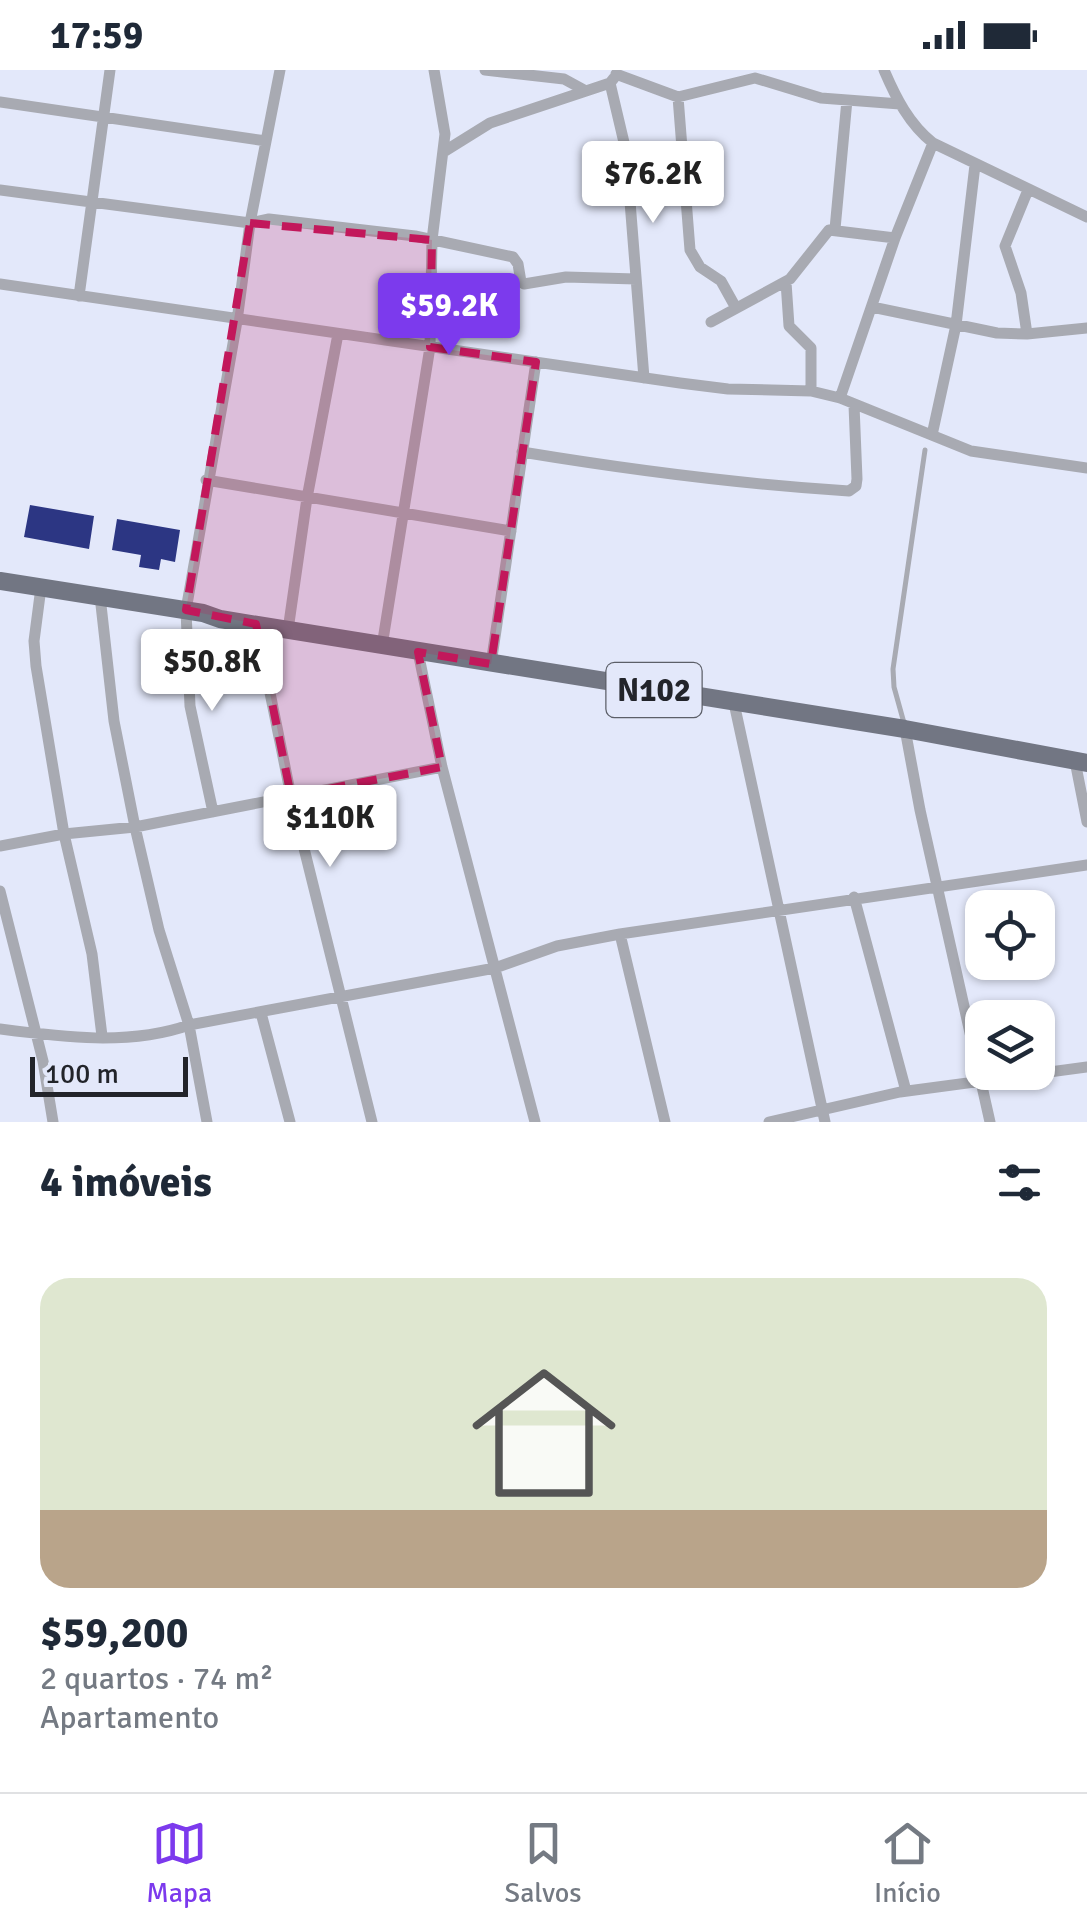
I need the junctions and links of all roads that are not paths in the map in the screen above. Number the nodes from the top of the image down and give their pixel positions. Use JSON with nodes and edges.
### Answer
{"nodes":[{"id":1,"x":110,"y":70,"type":"edge"},
{"id":2,"x":280,"y":70,"type":"edge"},
{"id":3,"x":434,"y":70,"type":"edge"},
{"id":4,"x":485,"y":70,"type":"edge"},
{"id":5,"x":884,"y":70,"type":"edge"},
{"id":6,"x":615,"y":76,"type":"edge"},
{"id":7,"x":586,"y":91,"type":"junction"},
{"id":8,"x":678,"y":98,"type":"junction"},
{"id":9,"x":846,"y":100,"type":"junction"},
{"id":10,"x":0,"y":102,"type":"edge"},
{"id":11,"x":900,"y":104,"type":"junction"},
{"id":12,"x":102,"y":118,"type":"junction"},
{"id":13,"x":266,"y":140,"type":"junction"},
{"id":14,"x":933,"y":143,"type":"junction"},
{"id":15,"x":445,"y":152,"type":"junction"},
{"id":16,"x":975,"y":165,"type":"junction"},
{"id":17,"x":0,"y":190,"type":"edge"},
{"id":18,"x":1028,"y":190,"type":"junction"},
{"id":19,"x":91,"y":202,"type":"junction"},
{"id":20,"x":1087,"y":217,"type":"edge"},
{"id":21,"x":250,"y":223,"type":"junction"},
{"id":22,"x":835,"y":229,"type":"junction"},
{"id":23,"x":895,"y":238,"type":"junction"},
{"id":24,"x":432,"y":240,"type":"junction"},
{"id":25,"x":636,"y":280,"type":"junction"},
{"id":26,"x":786,"y":282,"type":"junction"},
{"id":27,"x":0,"y":284,"type":"edge"},
{"id":28,"x":79,"y":296,"type":"junction"},
{"id":29,"x":872,"y":307,"type":"junction"},
{"id":30,"x":736,"y":308,"type":"junction"},
{"id":31,"x":237,"y":320,"type":"junction"},
{"id":32,"x":711,"y":322,"type":"dead end"},
{"id":33,"x":956,"y":325,"type":"junction"},
{"id":34,"x":1087,"y":328,"type":"edge"},
{"id":35,"x":338,"y":334,"type":"junction"},
{"id":36,"x":1027,"y":334,"type":"junction"},
{"id":37,"x":430,"y":347,"type":"junction"},
{"id":38,"x":536,"y":362,"type":"junction"},
{"id":39,"x":644,"y":378,"type":"junction"},
{"id":40,"x":811,"y":392,"type":"junction"},
{"id":41,"x":840,"y":398,"type":"junction"},
{"id":42,"x":854,"y":405,"type":"junction"},
{"id":43,"x":932,"y":435,"type":"junction"},
{"id":44,"x":924,"y":450,"type":"dead end"},
{"id":45,"x":522,"y":452,"type":"junction"},
{"id":46,"x":1087,"y":468,"type":"edge"},
{"id":47,"x":206,"y":480,"type":"junction"},
{"id":48,"x":308,"y":498,"type":"junction"},
{"id":49,"x":404,"y":511,"type":"junction"},
{"id":50,"x":510,"y":531,"type":"junction"},
{"id":51,"x":0,"y":581,"type":"edge"},
{"id":52,"x":0,"y":589,"type":"edge"},
{"id":53,"x":40,"y":595,"type":"junction"},
{"id":54,"x":101,"y":605,"type":"junction"},
{"id":55,"x":186,"y":615,"type":"junction"},
{"id":56,"x":256,"y":624,"type":"junction"},
{"id":57,"x":288,"y":630,"type":"junction"},
{"id":58,"x":382,"y":646,"type":"junction"},
{"id":59,"x":418,"y":652,"type":"junction"},
{"id":60,"x":491,"y":664,"type":"junction"},
{"id":61,"x":734,"y":704,"type":"junction"},
{"id":62,"x":905,"y":729,"type":"junction"},
{"id":63,"x":1081,"y":762,"type":"edge"},
{"id":64,"x":442,"y":767,"type":"junction"},
{"id":65,"x":291,"y":796,"type":"junction"},
{"id":66,"x":213,"y":812,"type":"junction"},
{"id":67,"x":1087,"y":822,"type":"edge"},
{"id":68,"x":135,"y":827,"type":"junction"},
{"id":69,"x":64,"y":834,"type":"junction"},
{"id":70,"x":0,"y":846,"type":"edge"},
{"id":71,"x":1087,"y":865,"type":"edge"},
{"id":72,"x":937,"y":885,"type":"junction"},
{"id":73,"x":0,"y":891,"type":"edge"},
{"id":74,"x":854,"y":898,"type":"junction"},
{"id":75,"x":779,"y":908,"type":"junction"},
{"id":76,"x":620,"y":934,"type":"junction"},
{"id":77,"x":495,"y":968,"type":"junction"},
{"id":78,"x":342,"y":999,"type":"junction"},
{"id":79,"x":965,"y":1008,"type":"edge"},
{"id":80,"x":261,"y":1012,"type":"junction"},
{"id":81,"x":189,"y":1025,"type":"junction"},
{"id":82,"x":0,"y":1029,"type":"edge"},
{"id":83,"x":37,"y":1034,"type":"junction"},
{"id":84,"x":102,"y":1036,"type":"junction"},
{"id":85,"x":1087,"y":1066,"type":"edge"},
{"id":86,"x":1055,"y":1071,"type":"edge"},
{"id":87,"x":965,"y":1084,"type":"edge"},
{"id":88,"x":984,"y":1090,"type":"edge"},
{"id":89,"x":906,"y":1091,"type":"junction"},
{"id":90,"x":822,"y":1108,"type":"junction"},
{"id":91,"x":53,"y":1122,"type":"edge"},
{"id":92,"x":207,"y":1122,"type":"edge"},
{"id":93,"x":290,"y":1122,"type":"edge"},
{"id":94,"x":372,"y":1122,"type":"edge"},
{"id":95,"x":535,"y":1122,"type":"edge"},
{"id":96,"x":666,"y":1122,"type":"edge"},
{"id":97,"x":768,"y":1122,"type":"edge"},
{"id":98,"x":825,"y":1122,"type":"edge"},
{"id":99,"x":990,"y":1122,"type":"edge"}],
"edges":[{"from":1,"to":12,"type":"street"},
{"from":2,"to":13,"type":"street"},
{"from":3,"to":15,"type":"street"},
{"from":4,"to":7,"type":"street"},
{"from":5,"to":11,"type":"street"},
{"from":6,"to":7,"type":"street"},
{"from":6,"to":8,"type":"street"},
{"from":6,"to":25,"type":"street"},
{"from":7,"to":15,"type":"street"},
{"from":8,"to":9,"type":"street"},
{"from":8,"to":30,"type":"street"},
{"from":9,"to":11,"type":"street"},
{"from":9,"to":22,"type":"street"},
{"from":10,"to":12,"type":"street"},
{"from":11,"to":14,"type":"street"},
{"from":12,"to":13,"type":"street"},
{"from":12,"to":19,"type":"street"},
{"from":13,"to":21,"type":"street"},
{"from":14,"to":16,"type":"street"},
{"from":14,"to":23,"type":"street"},
{"from":15,"to":24,"type":"street"},
{"from":16,"to":18,"type":"street"},
{"from":16,"to":33,"type":"street"},
{"from":17,"to":19,"type":"street"},
{"from":18,"to":20,"type":"street"},
{"from":18,"to":36,"type":"street"},
{"from":19,"to":21,"type":"street"},
{"from":19,"to":28,"type":"street"},
{"from":21,"to":24,"type":"street"},
{"from":21,"to":31,"type":"street"},
{"from":22,"to":23,"type":"street"},
{"from":22,"to":26,"type":"street"},
{"from":23,"to":29,"type":"street"},
{"from":24,"to":25,"type":"street"},
{"from":24,"to":37,"type":"street"},
{"from":25,"to":39,"type":"street"},
{"from":26,"to":30,"type":"street"},
{"from":26,"to":40,"type":"street"},
{"from":27,"to":28,"type":"street"},
{"from":28,"to":31,"type":"street"},
{"from":29,"to":33,"type":"street"},
{"from":29,"to":41,"type":"street"},
{"from":30,"to":32,"type":"street"},
{"from":31,"to":35,"type":"street"},
{"from":31,"to":47,"type":"street"},
{"from":33,"to":36,"type":"street"},
{"from":33,"to":43,"type":"street"},
{"from":34,"to":36,"type":"street"},
{"from":35,"to":37,"type":"street"},
{"from":35,"to":48,"type":"street"},
{"from":37,"to":38,"type":"street"},
{"from":37,"to":49,"type":"street"},
{"from":38,"to":39,"type":"street"},
{"from":38,"to":45,"type":"street"},
{"from":39,"to":40,"type":"street"},
{"from":40,"to":41,"type":"street"},
{"from":41,"to":42,"type":"street"},
{"from":42,"to":43,"type":"street"},
{"from":42,"to":45,"type":"street"},
{"from":43,"to":46,"type":"street"},
{"from":44,"to":62,"type":"lane"},
{"from":45,"to":50,"type":"street"},
{"from":47,"to":48,"type":"street"},
{"from":47,"to":55,"type":"street"},
{"from":48,"to":49,"type":"street"},
{"from":48,"to":57,"type":"street"},
{"from":49,"to":50,"type":"street"},
{"from":49,"to":58,"type":"street"},
{"from":50,"to":60,"type":"street"},
{"from":51,"to":55,"type":"main road","number":"N102"},
{"from":52,"to":53,"type":"main road","number":"N102"},
{"from":53,"to":54,"type":"main road","number":"N102"},
{"from":53,"to":69,"type":"street"},
{"from":54,"to":55,"type":"main road","number":"N102"},
{"from":54,"to":68,"type":"street"},
{"from":55,"to":56,"type":"main road","number":"N102"},
{"from":55,"to":66,"type":"street"},
{"from":56,"to":57,"type":"main road","number":"N102"},
{"from":56,"to":65,"type":"street"},
{"from":57,"to":58,"type":"main road","number":"N102"},
{"from":58,"to":59,"type":"main road","number":"N102"},
{"from":59,"to":60,"type":"main road","number":"N102"},
{"from":59,"to":64,"type":"street"},
{"from":60,"to":61,"type":"main road","number":"N102"},
{"from":61,"to":62,"type":"main road","number":"N102"},
{"from":61,"to":75,"type":"street"},
{"from":62,"to":63,"type":"main road","number":"N102"},
{"from":62,"to":72,"type":"street"},
{"from":63,"to":67,"type":"street"},
{"from":64,"to":65,"type":"street"},
{"from":64,"to":77,"type":"street"},
{"from":65,"to":66,"type":"street"},
{"from":65,"to":78,"type":"street"},
{"from":66,"to":68,"type":"street"},
{"from":68,"to":69,"type":"street"},
{"from":68,"to":81,"type":"street"},
{"from":69,"to":70,"type":"street"},
{"from":69,"to":84,"type":"street"},
{"from":71,"to":72,"type":"street"},
{"from":72,"to":74,"type":"street"},
{"from":72,"to":79,"type":"street"},
{"from":73,"to":83,"type":"street"},
{"from":74,"to":75,"type":"street"},
{"from":74,"to":89,"type":"street"},
{"from":75,"to":76,"type":"street"},
{"from":75,"to":90,"type":"street"},
{"from":76,"to":77,"type":"street"},
{"from":76,"to":96,"type":"street"},
{"from":77,"to":78,"type":"street"},
{"from":77,"to":95,"type":"street"},
{"from":78,"to":80,"type":"street"},
{"from":78,"to":94,"type":"street"},
{"from":80,"to":81,"type":"street"},
{"from":80,"to":93,"type":"street"},
{"from":81,"to":84,"type":"street"},
{"from":81,"to":92,"type":"street"},
{"from":82,"to":83,"type":"street"},
{"from":83,"to":84,"type":"street"},
{"from":83,"to":91,"type":"street"},
{"from":85,"to":86,"type":"street"},
{"from":87,"to":89,"type":"street"},
{"from":88,"to":99,"type":"street"},
{"from":89,"to":90,"type":"street"},
{"from":90,"to":97,"type":"street"},
{"from":90,"to":98,"type":"street"}]}
